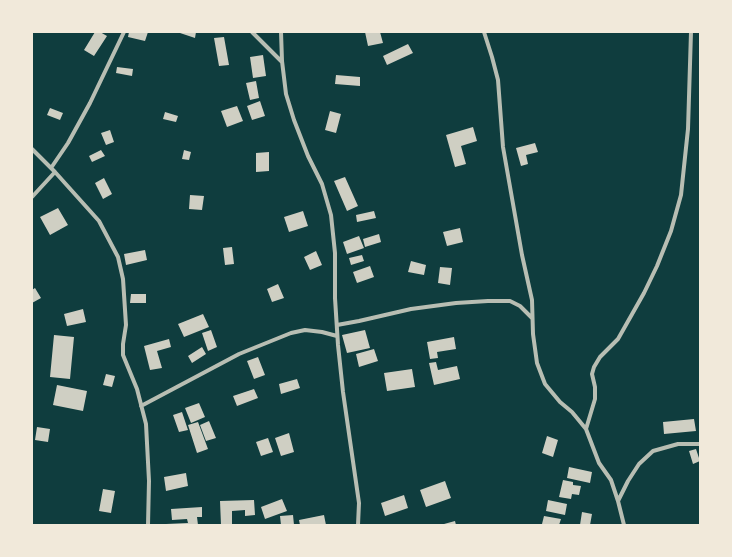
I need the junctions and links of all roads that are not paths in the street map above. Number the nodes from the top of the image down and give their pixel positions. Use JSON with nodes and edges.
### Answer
{"nodes":[{"id":1,"x":124,"y":32,"type":"edge"},
{"id":2,"x":252,"y":32,"type":"edge"},
{"id":3,"x":281,"y":32,"type":"edge"},
{"id":4,"x":484,"y":32,"type":"edge"},
{"id":5,"x":691,"y":32,"type":"edge"},
{"id":6,"x":282,"y":61,"type":"junction"},
{"id":7,"x":32,"y":149,"type":"edge"},
{"id":8,"x":51,"y":168,"type":"junction"},
{"id":9,"x":55,"y":172,"type":"junction"},
{"id":10,"x":32,"y":197,"type":"edge"},
{"id":11,"x":532,"y":319,"type":"junction"},
{"id":12,"x":337,"y":325,"type":"junction"},
{"id":13,"x":337,"y":336,"type":"junction"},
{"id":14,"x":141,"y":406,"type":"junction"},
{"id":15,"x":586,"y":429,"type":"junction"},
{"id":16,"x":700,"y":444,"type":"edge"},
{"id":17,"x":618,"y":501,"type":"junction"},
{"id":18,"x":148,"y":525,"type":"edge"},
{"id":19,"x":358,"y":525,"type":"edge"},
{"id":20,"x":624,"y":525,"type":"edge"}],
"edges":[{"from":1,"to":8,"type":"street"},
{"from":2,"to":6,"type":"street"},
{"from":3,"to":6,"type":"street"},
{"from":4,"to":11,"type":"street"},
{"from":5,"to":15,"type":"street"},
{"from":6,"to":12,"type":"street"},
{"from":7,"to":8,"type":"street"},
{"from":8,"to":9,"type":"street"},
{"from":9,"to":10,"type":"street"},
{"from":9,"to":14,"type":"street"},
{"from":11,"to":12,"type":"street"},
{"from":11,"to":15,"type":"street"},
{"from":12,"to":13,"type":"street"},
{"from":13,"to":14,"type":"street"},
{"from":13,"to":19,"type":"street"},
{"from":14,"to":18,"type":"street"},
{"from":15,"to":17,"type":"street"},
{"from":16,"to":17,"type":"street"},
{"from":17,"to":20,"type":"street"}]}
